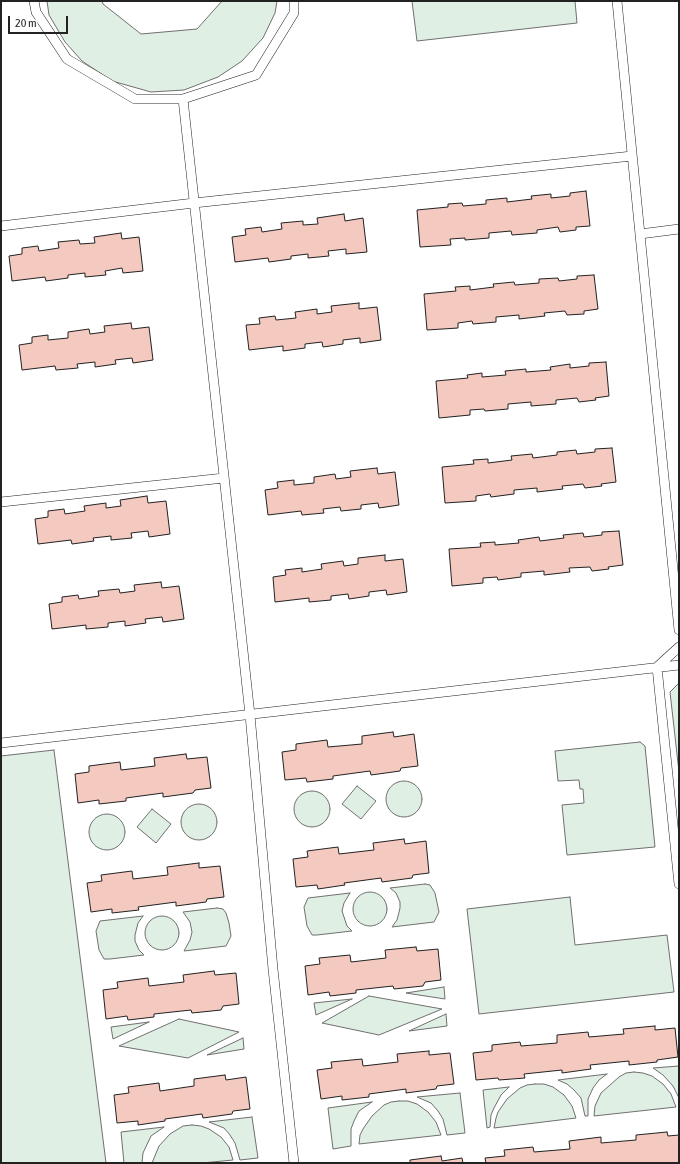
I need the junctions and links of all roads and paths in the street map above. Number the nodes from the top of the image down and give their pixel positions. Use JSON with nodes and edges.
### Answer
{"nodes":[{"id":1,"x":34,"y":1,"type":"edge"},
{"id":2,"x":294,"y":1,"type":"edge"},
{"id":3,"x":617,"y":1,"type":"edge"},
{"id":4,"x":184,"y":99,"type":"junction"},
{"id":5,"x":632,"y":156,"type":"junction"},
{"id":6,"x":194,"y":203,"type":"junction"},
{"id":7,"x":1,"y":226,"type":"edge"},
{"id":8,"x":679,"y":229,"type":"edge"},
{"id":9,"x":640,"y":234,"type":"junction"},
{"id":10,"x":224,"y":478,"type":"junction"},
{"id":11,"x":1,"y":502,"type":"edge"},
{"id":12,"x":679,"y":630,"type":"edge"},
{"id":13,"x":679,"y":647,"type":"edge"},
{"id":14,"x":679,"y":665,"type":"edge"},
{"id":15,"x":657,"y":667,"type":"junction"},
{"id":16,"x":250,"y":715,"type":"junction"},
{"id":17,"x":1,"y":743,"type":"edge"},
{"id":18,"x":679,"y":884,"type":"edge"},
{"id":19,"x":294,"y":1163,"type":"edge"}],
"edges":[{"from":1,"to":4,"type":"lane"},
{"from":2,"to":4,"type":"lane"},
{"from":3,"to":5,"type":"lane"},
{"from":4,"to":6,"type":"lane"},
{"from":5,"to":6,"type":"lane"},
{"from":5,"to":9,"type":"lane"},
{"from":6,"to":7,"type":"lane"},
{"from":6,"to":10,"type":"lane"},
{"from":8,"to":9,"type":"lane"},
{"from":9,"to":12,"type":"lane"},
{"from":10,"to":11,"type":"lane"},
{"from":10,"to":16,"type":"lane"},
{"from":13,"to":15,"type":"lane"},
{"from":14,"to":15,"type":"lane"},
{"from":15,"to":16,"type":"lane"},
{"from":15,"to":18,"type":"lane"},
{"from":16,"to":17,"type":"lane"},
{"from":16,"to":19,"type":"lane"}]}
